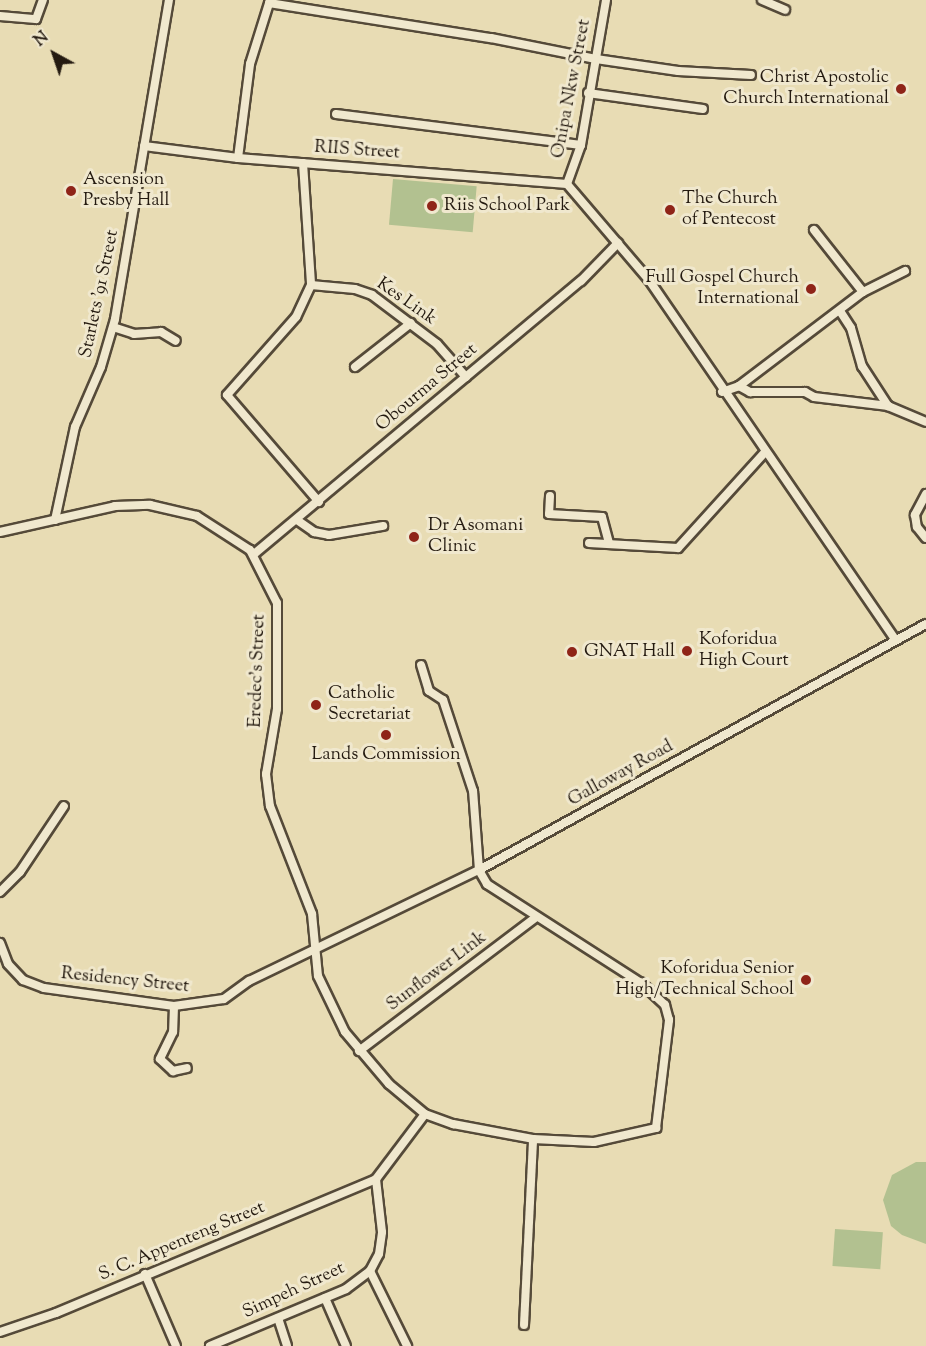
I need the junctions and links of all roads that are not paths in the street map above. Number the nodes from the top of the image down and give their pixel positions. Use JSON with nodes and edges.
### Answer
{"nodes":[{"id":1,"x":43,"y":0,"type":"edge"},
{"id":2,"x":168,"y":0,"type":"edge"},
{"id":3,"x":606,"y":0,"type":"edge"},
{"id":4,"x":762,"y":0,"type":"edge"},
{"id":5,"x":269,"y":2,"type":"edge"},
{"id":6,"x":785,"y":10,"type":"dead end"},
{"id":7,"x":0,"y":16,"type":"edge"},
{"id":8,"x":596,"y":59,"type":"junction"},
{"id":9,"x":751,"y":75,"type":"dead end"},
{"id":10,"x":588,"y":93,"type":"junction"},
{"id":11,"x":703,"y":109,"type":"dead end"},
{"id":12,"x":336,"y":114,"type":"dead end"},
{"id":13,"x":581,"y":145,"type":"junction"},
{"id":14,"x":144,"y":146,"type":"junction"},
{"id":15,"x":238,"y":158,"type":"junction"},
{"id":16,"x":303,"y":163,"type":"junction"},
{"id":17,"x":567,"y":183,"type":"junction"},
{"id":18,"x":813,"y":230,"type":"dead end"},
{"id":19,"x":618,"y":243,"type":"junction"},
{"id":20,"x":905,"y":271,"type":"dead end"},
{"id":21,"x":311,"y":285,"type":"junction"},
{"id":22,"x":863,"y":292,"type":"junction"},
{"id":23,"x":840,"y":310,"type":"junction"},
{"id":24,"x":411,"y":323,"type":"junction"},
{"id":25,"x":113,"y":327,"type":"junction"},
{"id":26,"x":176,"y":341,"type":"dead end"},
{"id":27,"x":355,"y":368,"type":"dead end"},
{"id":28,"x":466,"y":377,"type":"junction"},
{"id":29,"x":739,"y":386,"type":"junction"},
{"id":30,"x":722,"y":392,"type":"junction"},
{"id":31,"x":888,"y":406,"type":"junction"},
{"id":32,"x":926,"y":422,"type":"edge"},
{"id":33,"x":765,"y":452,"type":"junction"},
{"id":34,"x":926,"y":495,"type":"edge"},
{"id":35,"x":550,"y":496,"type":"dead end"},
{"id":36,"x":319,"y":502,"type":"junction"},
{"id":37,"x":56,"y":519,"type":"junction"},
{"id":38,"x":297,"y":520,"type":"junction"},
{"id":39,"x":383,"y":526,"type":"dead end"},
{"id":40,"x":0,"y":532,"type":"edge"},
{"id":41,"x":926,"y":538,"type":"edge"},
{"id":42,"x":589,"y":543,"type":"dead end"},
{"id":43,"x":609,"y":543,"type":"junction"},
{"id":44,"x":254,"y":555,"type":"junction"},
{"id":45,"x":926,"y":624,"type":"edge"},
{"id":46,"x":894,"y":638,"type":"junction"},
{"id":47,"x":422,"y":665,"type":"dead end"},
{"id":48,"x":64,"y":806,"type":"dead end"},
{"id":49,"x":479,"y":870,"type":"junction"},
{"id":50,"x":0,"y":892,"type":"edge"},
{"id":51,"x":535,"y":918,"type":"junction"},
{"id":52,"x":0,"y":944,"type":"edge"},
{"id":53,"x":327,"y":944,"type":"joint"},
{"id":54,"x":314,"y":949,"type":"junction"},
{"id":55,"x":174,"y":1006,"type":"junction"},
{"id":56,"x":359,"y":1051,"type":"junction"},
{"id":57,"x":187,"y":1068,"type":"dead end"},
{"id":58,"x":425,"y":1114,"type":"junction"},
{"id":59,"x":532,"y":1139,"type":"junction"},
{"id":60,"x":376,"y":1179,"type":"junction"},
{"id":61,"x":370,"y":1271,"type":"junction"},
{"id":62,"x":146,"y":1274,"type":"junction"},
{"id":63,"x":325,"y":1298,"type":"junction"},
{"id":64,"x":278,"y":1318,"type":"junction"},
{"id":65,"x":524,"y":1325,"type":"dead end"},
{"id":66,"x":0,"y":1332,"type":"edge"},
{"id":67,"x":176,"y":1346,"type":"edge"},
{"id":68,"x":210,"y":1346,"type":"edge"},
{"id":69,"x":287,"y":1346,"type":"edge"},
{"id":70,"x":346,"y":1346,"type":"edge"},
{"id":71,"x":407,"y":1346,"type":"edge"}],
"edges":[{"from":1,"to":7,"type":"street"},
{"from":2,"to":14,"type":"street","name":"Starlets '91 Street"},
{"from":3,"to":8,"type":"street","name":"Onipa Nkw Street"},
{"from":4,"to":6,"type":"street"},
{"from":5,"to":8,"type":"street"},
{"from":5,"to":15,"type":"street"},
{"from":8,"to":9,"type":"street"},
{"from":8,"to":10,"type":"street","name":"Onipa Nkw Street"},
{"from":10,"to":11,"type":"street"},
{"from":10,"to":13,"type":"street","name":"Onipa Nkw Street"},
{"from":12,"to":13,"type":"street"},
{"from":13,"to":17,"type":"street","name":"Onipa Nkw Street"},
{"from":14,"to":15,"type":"street","name":"RIIS Street"},
{"from":14,"to":25,"type":"street","name":"Starlets '91 Street"},
{"from":15,"to":16,"type":"street","name":"RIIS Street"},
{"from":16,"to":17,"type":"street","name":"RIIS Street"},
{"from":16,"to":21,"type":"street"},
{"from":17,"to":19,"type":"street"},
{"from":18,"to":22,"type":"street"},
{"from":19,"to":28,"type":"street","name":"Obourma Street"},
{"from":19,"to":30,"type":"street"},
{"from":20,"to":22,"type":"street"},
{"from":21,"to":24,"type":"street","name":"Kes Link"},
{"from":21,"to":36,"type":"street"},
{"from":22,"to":23,"type":"street"},
{"from":23,"to":29,"type":"street"},
{"from":23,"to":31,"type":"street"},
{"from":24,"to":27,"type":"street"},
{"from":24,"to":28,"type":"street","name":"Kes Link"},
{"from":25,"to":26,"type":"street"},
{"from":25,"to":37,"type":"street","name":"Starlets '91 Street"},
{"from":28,"to":36,"type":"street","name":"Obourma Street"},
{"from":29,"to":30,"type":"street"},
{"from":29,"to":31,"type":"street"},
{"from":30,"to":33,"type":"street"},
{"from":31,"to":32,"type":"street"},
{"from":33,"to":43,"type":"street"},
{"from":33,"to":46,"type":"street"},
{"from":34,"to":41,"type":"street"},
{"from":35,"to":43,"type":"street"},
{"from":36,"to":38,"type":"street","name":"Obourma Street"},
{"from":37,"to":40,"type":"street"},
{"from":37,"to":44,"type":"street"},
{"from":38,"to":39,"type":"street"},
{"from":38,"to":44,"type":"street","name":"Obourma Street"},
{"from":42,"to":43,"type":"street"},
{"from":44,"to":54,"type":"street","name":"Eredec's Street"},
{"from":45,"to":46,"type":"street","name":"Galloway Road"},
{"from":46,"to":49,"type":"street","name":"Galloway Road"},
{"from":47,"to":49,"type":"street"},
{"from":48,"to":50,"type":"street"},
{"from":49,"to":51,"type":"street"},
{"from":49,"to":53,"type":"street","name":"Galloway Road"},
{"from":51,"to":56,"type":"street","name":"Sunflower Link"},
{"from":51,"to":59,"type":"street"},
{"from":52,"to":55,"type":"street","name":"Residency Street"},
{"from":53,"to":54,"type":"street","name":"Residency Street"},
{"from":54,"to":55,"type":"street","name":"Residency Street"},
{"from":54,"to":56,"type":"street","name":"Eredec's Street"},
{"from":55,"to":57,"type":"street"},
{"from":56,"to":58,"type":"street","name":"Eredec's Street"},
{"from":58,"to":59,"type":"street"},
{"from":58,"to":60,"type":"street"},
{"from":59,"to":65,"type":"street"},
{"from":60,"to":61,"type":"street","name":"Simpeh Street"},
{"from":60,"to":62,"type":"street","name":"S. C. Appenteng Street"},
{"from":61,"to":63,"type":"street","name":"Simpeh Street"},
{"from":61,"to":71,"type":"street"},
{"from":62,"to":66,"type":"street","name":"S. C. Appenteng Street"},
{"from":62,"to":67,"type":"street"},
{"from":63,"to":64,"type":"street","name":"Simpeh Street"},
{"from":63,"to":70,"type":"street"},
{"from":64,"to":68,"type":"street","name":"Simpeh Street"},
{"from":64,"to":69,"type":"street"}]}
